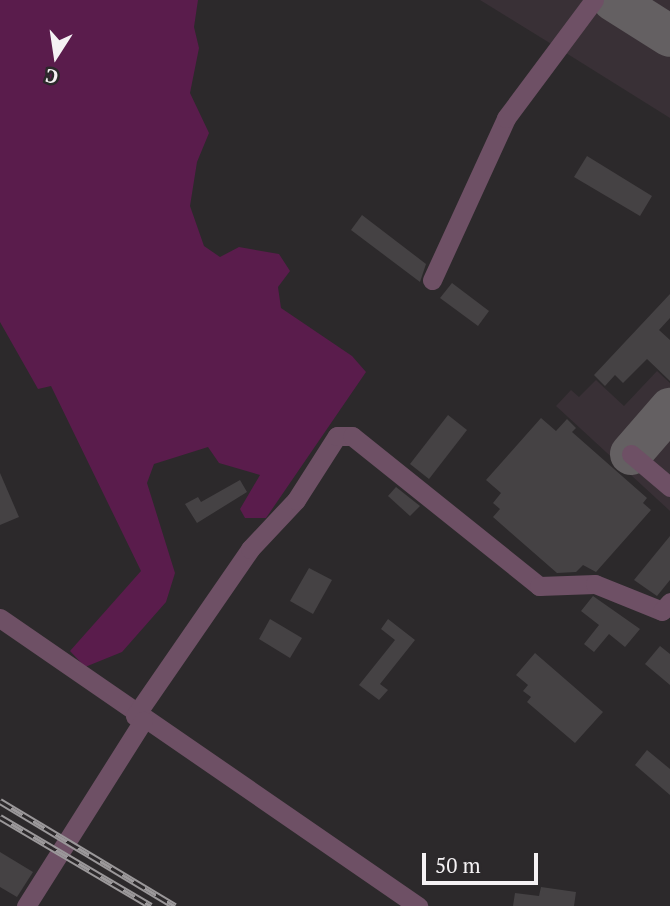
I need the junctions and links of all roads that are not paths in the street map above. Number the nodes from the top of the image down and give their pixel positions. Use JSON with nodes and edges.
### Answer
{"nodes":[{"id":1,"x":594,"y":0,"type":"edge"},
{"id":2,"x":432,"y":280,"type":"dead end"},
{"id":3,"x":631,"y":454,"type":"dead end"},
{"id":4,"x":670,"y":487,"type":"edge"},
{"id":5,"x":670,"y":602,"type":"edge"},
{"id":6,"x":0,"y":618,"type":"edge"},
{"id":7,"x":139,"y":718,"type":"junction"},
{"id":8,"x":26,"y":906,"type":"edge"},
{"id":9,"x":418,"y":906,"type":"edge"}],
"edges":[{"from":1,"to":2,"type":"lane"},
{"from":3,"to":4,"type":"lane"},
{"from":5,"to":7,"type":"lane"},
{"from":6,"to":7,"type":"lane"},
{"from":7,"to":8,"type":"lane"},
{"from":7,"to":9,"type":"lane"}]}
